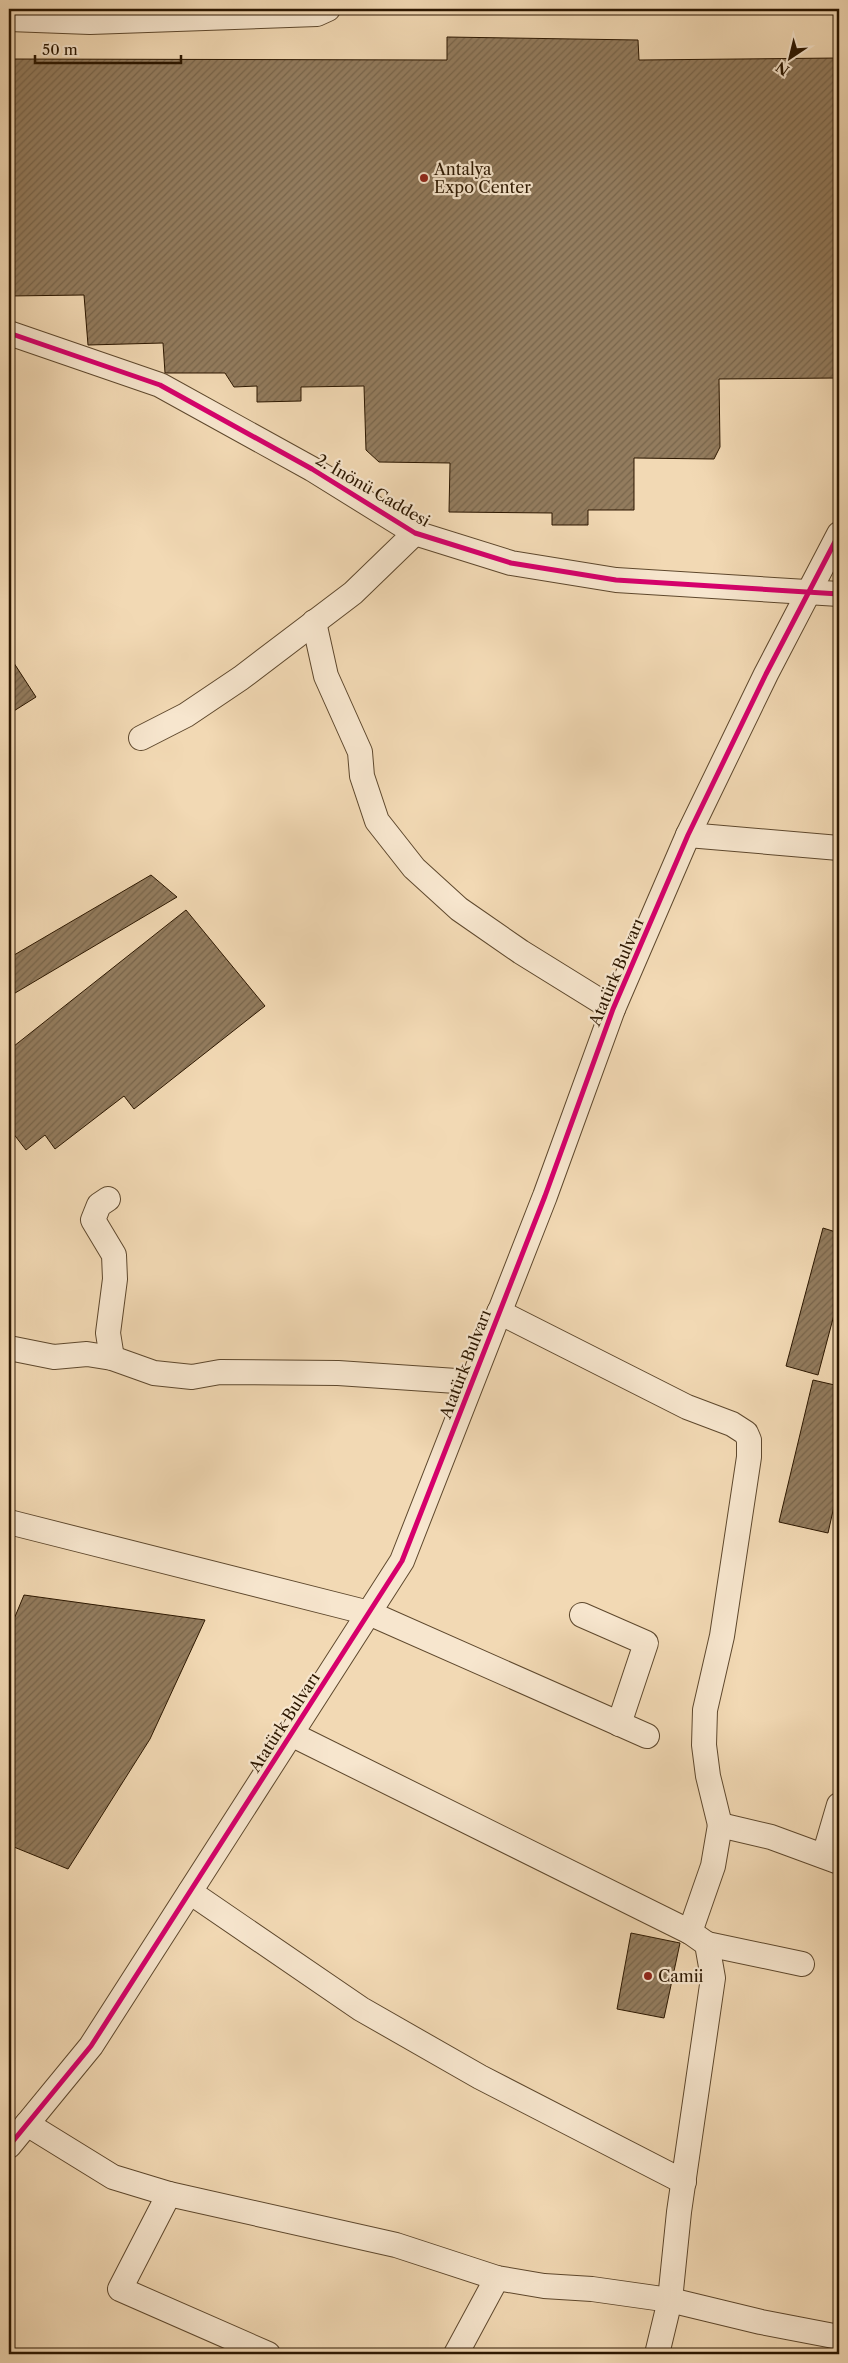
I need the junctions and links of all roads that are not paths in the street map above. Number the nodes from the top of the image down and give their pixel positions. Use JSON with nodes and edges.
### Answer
{"nodes":[{"id":1,"x":328,"y":9,"type":"edge"},
{"id":2,"x":9,"y":19,"type":"edge"},
{"id":3,"x":9,"y":332,"type":"edge"},
{"id":4,"x":415,"y":533,"type":"junction"},
{"id":5,"x":839,"y":534,"type":"edge"},
{"id":6,"x":809,"y":592,"type":"junction"},
{"id":7,"x":839,"y":594,"type":"edge"},
{"id":8,"x":314,"y":622,"type":"junction"},
{"id":9,"x":141,"y":738,"type":"dead end"},
{"id":10,"x":688,"y":835,"type":"junction"},
{"id":11,"x":839,"y":848,"type":"edge"},
{"id":12,"x":613,"y":1009,"type":"junction"},
{"id":13,"x":108,"y":1199,"type":"dead end"},
{"id":14,"x":499,"y":1312,"type":"junction"},
{"id":15,"x":9,"y":1348,"type":"edge"},
{"id":16,"x":112,"y":1358,"type":"junction"},
{"id":17,"x":471,"y":1382,"type":"junction"},
{"id":18,"x":9,"y":1522,"type":"edge"},
{"id":19,"x":369,"y":1612,"type":"junction"},
{"id":20,"x":582,"y":1615,"type":"dead end"},
{"id":21,"x":619,"y":1724,"type":"junction"},
{"id":22,"x":291,"y":1734,"type":"junction"},
{"id":23,"x":647,"y":1736,"type":"dead end"},
{"id":24,"x":839,"y":1805,"type":"edge"},
{"id":25,"x":720,"y":1825,"type":"junction"},
{"id":26,"x":832,"y":1859,"type":"edge"},
{"id":27,"x":190,"y":1892,"type":"junction"},
{"id":28,"x":699,"y":1938,"type":"junction"},
{"id":29,"x":802,"y":1964,"type":"dead end"},
{"id":30,"x":27,"y":2124,"type":"junction"},
{"id":31,"x":9,"y":2146,"type":"edge"},
{"id":32,"x":684,"y":2182,"type":"junction"},
{"id":33,"x":169,"y":2194,"type":"junction"},
{"id":34,"x":497,"y":2278,"type":"junction"},
{"id":35,"x":670,"y":2300,"type":"junction"},
{"id":36,"x":839,"y":2337,"type":"edge"},
{"id":37,"x":268,"y":2354,"type":"edge"},
{"id":38,"x":456,"y":2354,"type":"edge"},
{"id":39,"x":658,"y":2354,"type":"edge"}],
"edges":[{"from":1,"to":2,"type":"street"},
{"from":3,"to":4,"type":"street","name":"2. İnönü Caddesi"},
{"from":4,"to":6,"type":"street","name":"2. İnönü Caddesi"},
{"from":4,"to":8,"type":"street"},
{"from":5,"to":6,"type":"street","name":"Atatürk Bulvarı"},
{"from":6,"to":7,"type":"street","name":"2. İnönü Caddesi"},
{"from":6,"to":10,"type":"street","name":"Atatürk Bulvarı"},
{"from":8,"to":9,"type":"street"},
{"from":8,"to":12,"type":"street"},
{"from":10,"to":11,"type":"street"},
{"from":10,"to":12,"type":"street","name":"Atatürk Bulvarı"},
{"from":12,"to":14,"type":"street","name":"Atatürk Bulvarı"},
{"from":13,"to":16,"type":"street"},
{"from":14,"to":17,"type":"street","name":"Atatürk Bulvarı"},
{"from":14,"to":25,"type":"street"},
{"from":15,"to":16,"type":"street"},
{"from":16,"to":17,"type":"street"},
{"from":17,"to":19,"type":"street","name":"Atatürk Bulvarı"},
{"from":18,"to":19,"type":"street"},
{"from":19,"to":21,"type":"street"},
{"from":19,"to":22,"type":"street","name":"Atatürk Bulvarı"},
{"from":20,"to":21,"type":"street"},
{"from":21,"to":23,"type":"street"},
{"from":22,"to":27,"type":"street","name":"Atatürk Bulvarı"},
{"from":22,"to":28,"type":"street"},
{"from":24,"to":26,"type":"street"},
{"from":25,"to":26,"type":"street"},
{"from":25,"to":28,"type":"street"},
{"from":27,"to":30,"type":"street","name":"Atatürk Bulvarı"},
{"from":27,"to":32,"type":"street"},
{"from":28,"to":29,"type":"street"},
{"from":28,"to":32,"type":"street"},
{"from":30,"to":31,"type":"street","name":"Atatürk Bulvarı"},
{"from":30,"to":33,"type":"street"},
{"from":32,"to":35,"type":"street"},
{"from":33,"to":34,"type":"street"},
{"from":33,"to":37,"type":"street"},
{"from":34,"to":35,"type":"street"},
{"from":34,"to":38,"type":"street"},
{"from":35,"to":36,"type":"street"},
{"from":35,"to":39,"type":"street"}]}
